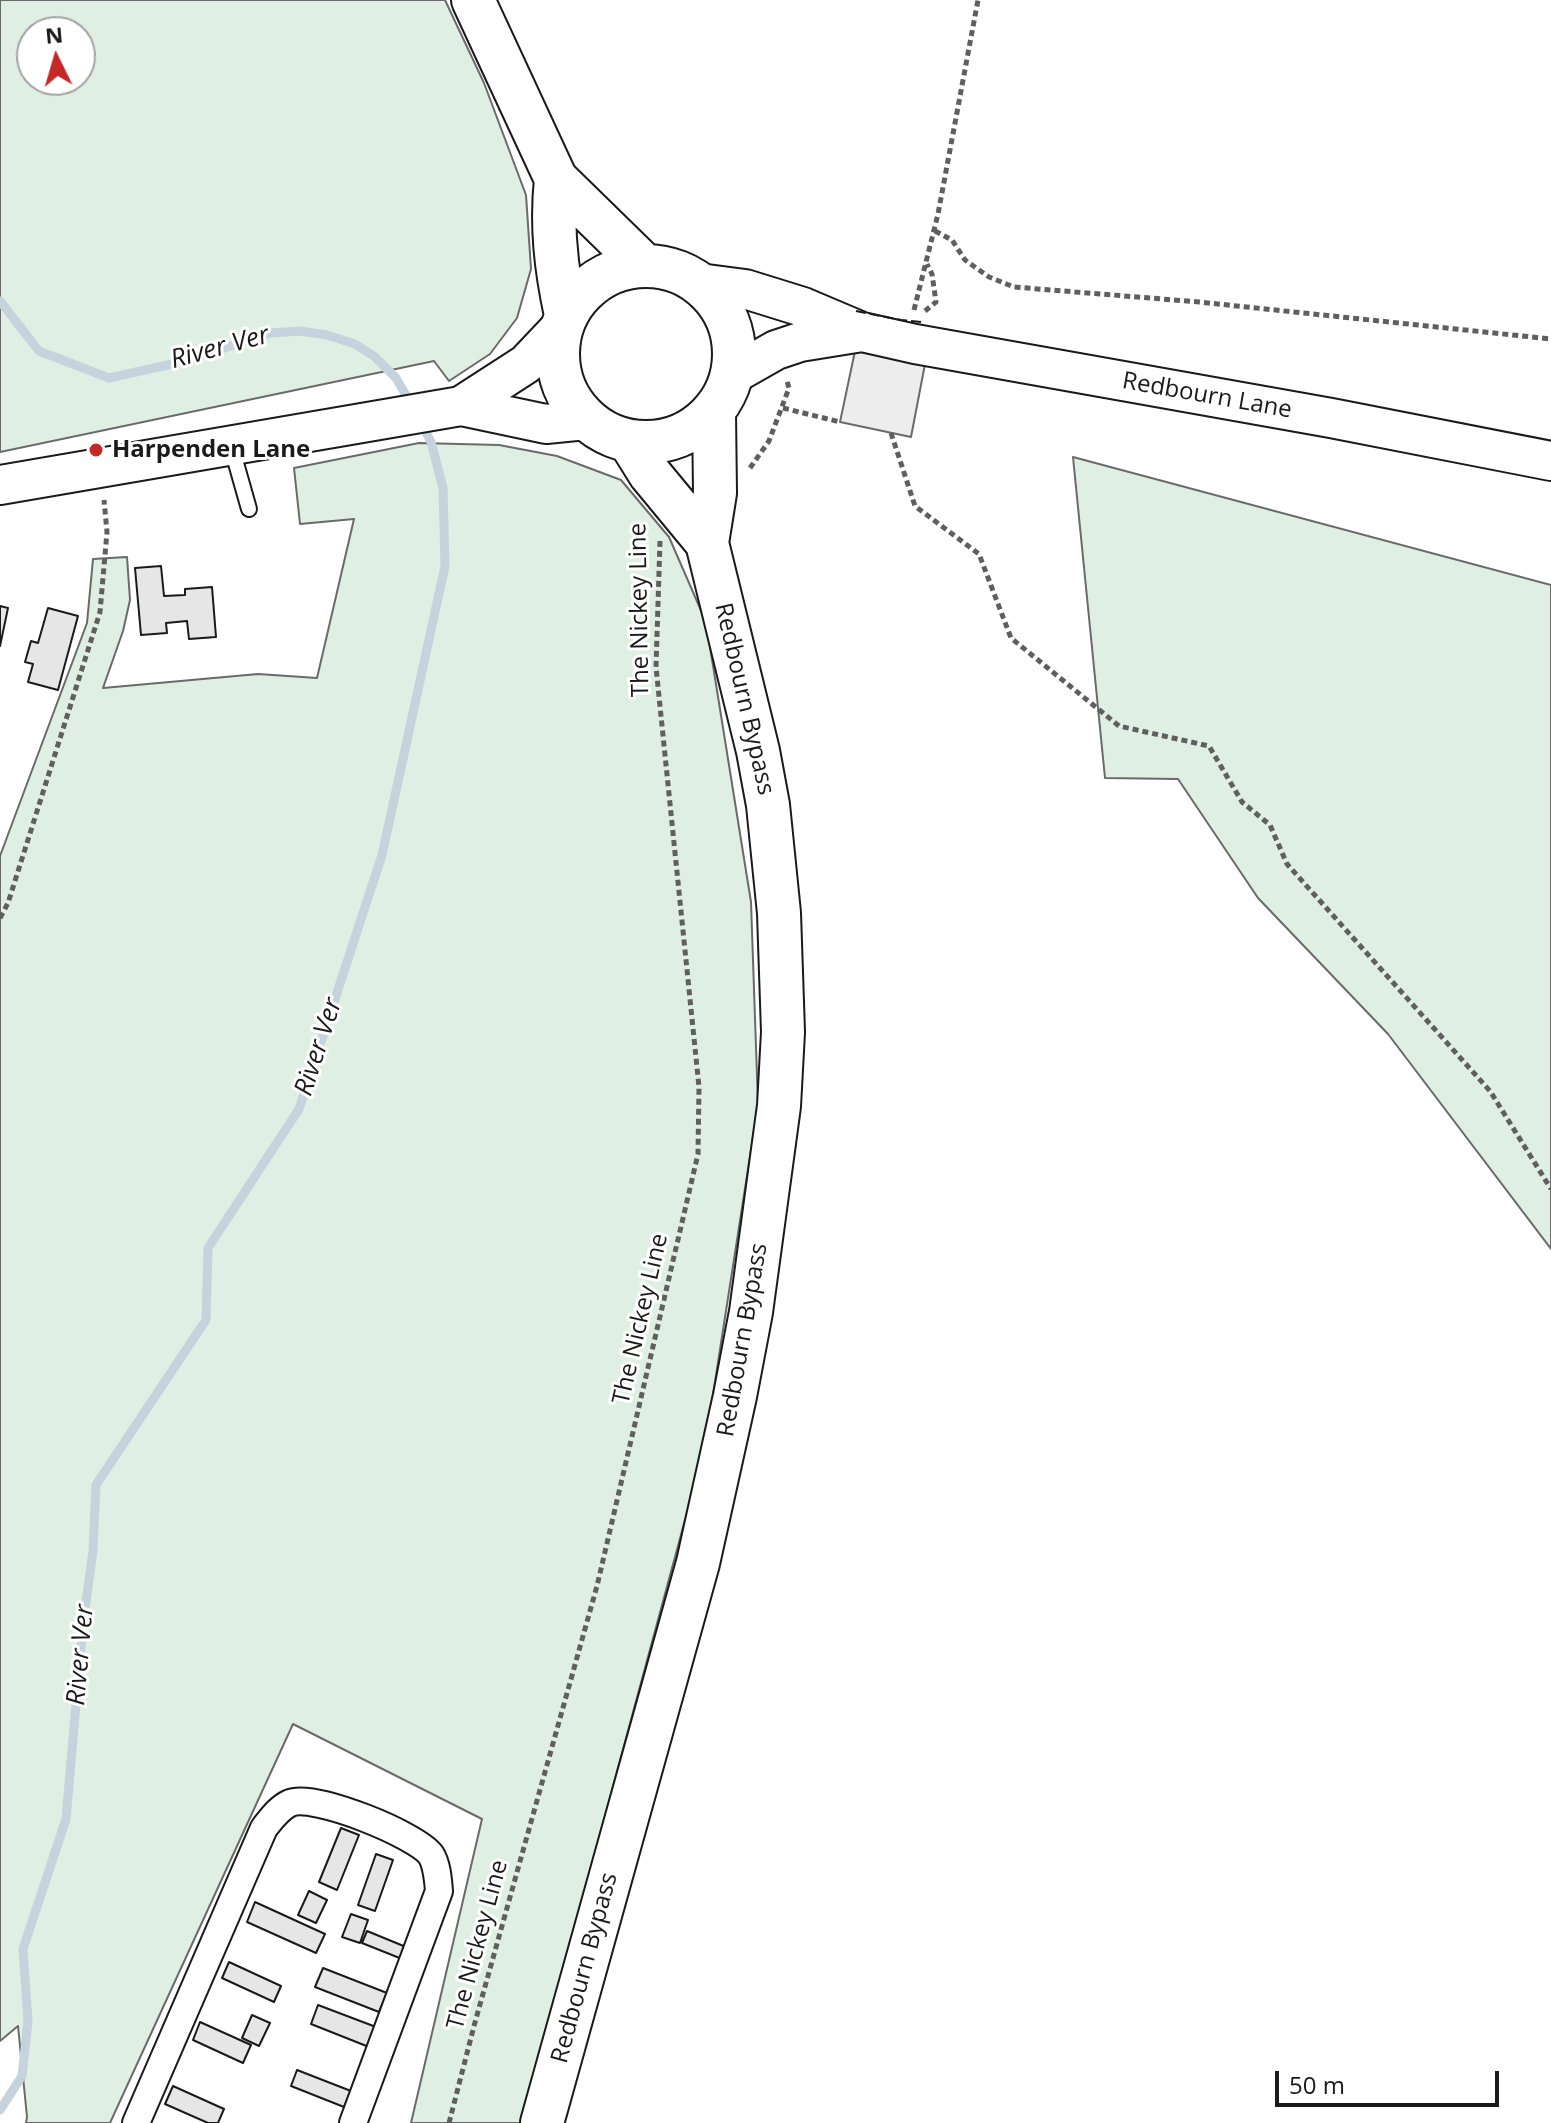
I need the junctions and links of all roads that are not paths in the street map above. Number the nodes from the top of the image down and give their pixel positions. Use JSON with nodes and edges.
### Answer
{"nodes":[{"id":1,"x":473,"y":0,"type":"edge"},
{"id":2,"x":556,"y":179,"type":"junction"},
{"id":3,"x":645,"y":266,"type":"junction"},
{"id":4,"x":699,"y":283,"type":"junction"},
{"id":5,"x":564,"y":321,"type":"junction"},
{"id":6,"x":862,"y":332,"type":"junction"},
{"id":7,"x":732,"y":375,"type":"junction"},
{"id":8,"x":444,"y":409,"type":"junction"},
{"id":9,"x":714,"y":412,"type":"junction"},
{"id":10,"x":586,"y":420,"type":"junction"},
{"id":11,"x":630,"y":442,"type":"junction"},
{"id":12,"x":230,"y":445,"type":"junction"},
{"id":13,"x":1551,"y":461,"type":"edge"},
{"id":14,"x":0,"y":485,"type":"edge"},
{"id":15,"x":249,"y":509,"type":"dead end"},
{"id":16,"x":707,"y":543,"type":"junction"},
{"id":17,"x":136,"y":2123,"type":"edge"},
{"id":18,"x":353,"y":2123,"type":"edge"},
{"id":19,"x":542,"y":2123,"type":"edge"}],
"edges":[{"from":1,"to":2,"type":"main road"},
{"from":2,"to":3,"type":"main road"},
{"from":2,"to":5,"type":"main road"},
{"from":3,"to":4,"type":"main road"},
{"from":3,"to":5,"type":"main road"},
{"from":4,"to":6,"type":"main road","name":"Redbourn Lane"},
{"from":4,"to":7,"type":"main road"},
{"from":5,"to":8,"type":"main road"},
{"from":5,"to":10,"type":"main road"},
{"from":6,"to":7,"type":"main road","name":"Redbourn Lane"},
{"from":6,"to":13,"type":"main road","name":"Redbourn Lane"},
{"from":7,"to":9,"type":"main road"},
{"from":8,"to":10,"type":"main road"},
{"from":8,"to":12,"type":"main road"},
{"from":9,"to":11,"type":"main road"},
{"from":9,"to":16,"type":"main road","name":"Redbourn Bypass"},
{"from":10,"to":11,"type":"main road"},
{"from":11,"to":16,"type":"main road","name":"Redbourn Bypass"},
{"from":12,"to":14,"type":"main road"},
{"from":12,"to":15,"type":"lane"},
{"from":16,"to":19,"type":"main road","name":"Redbourn Bypass"},
{"from":17,"to":18,"type":"street"}]}
